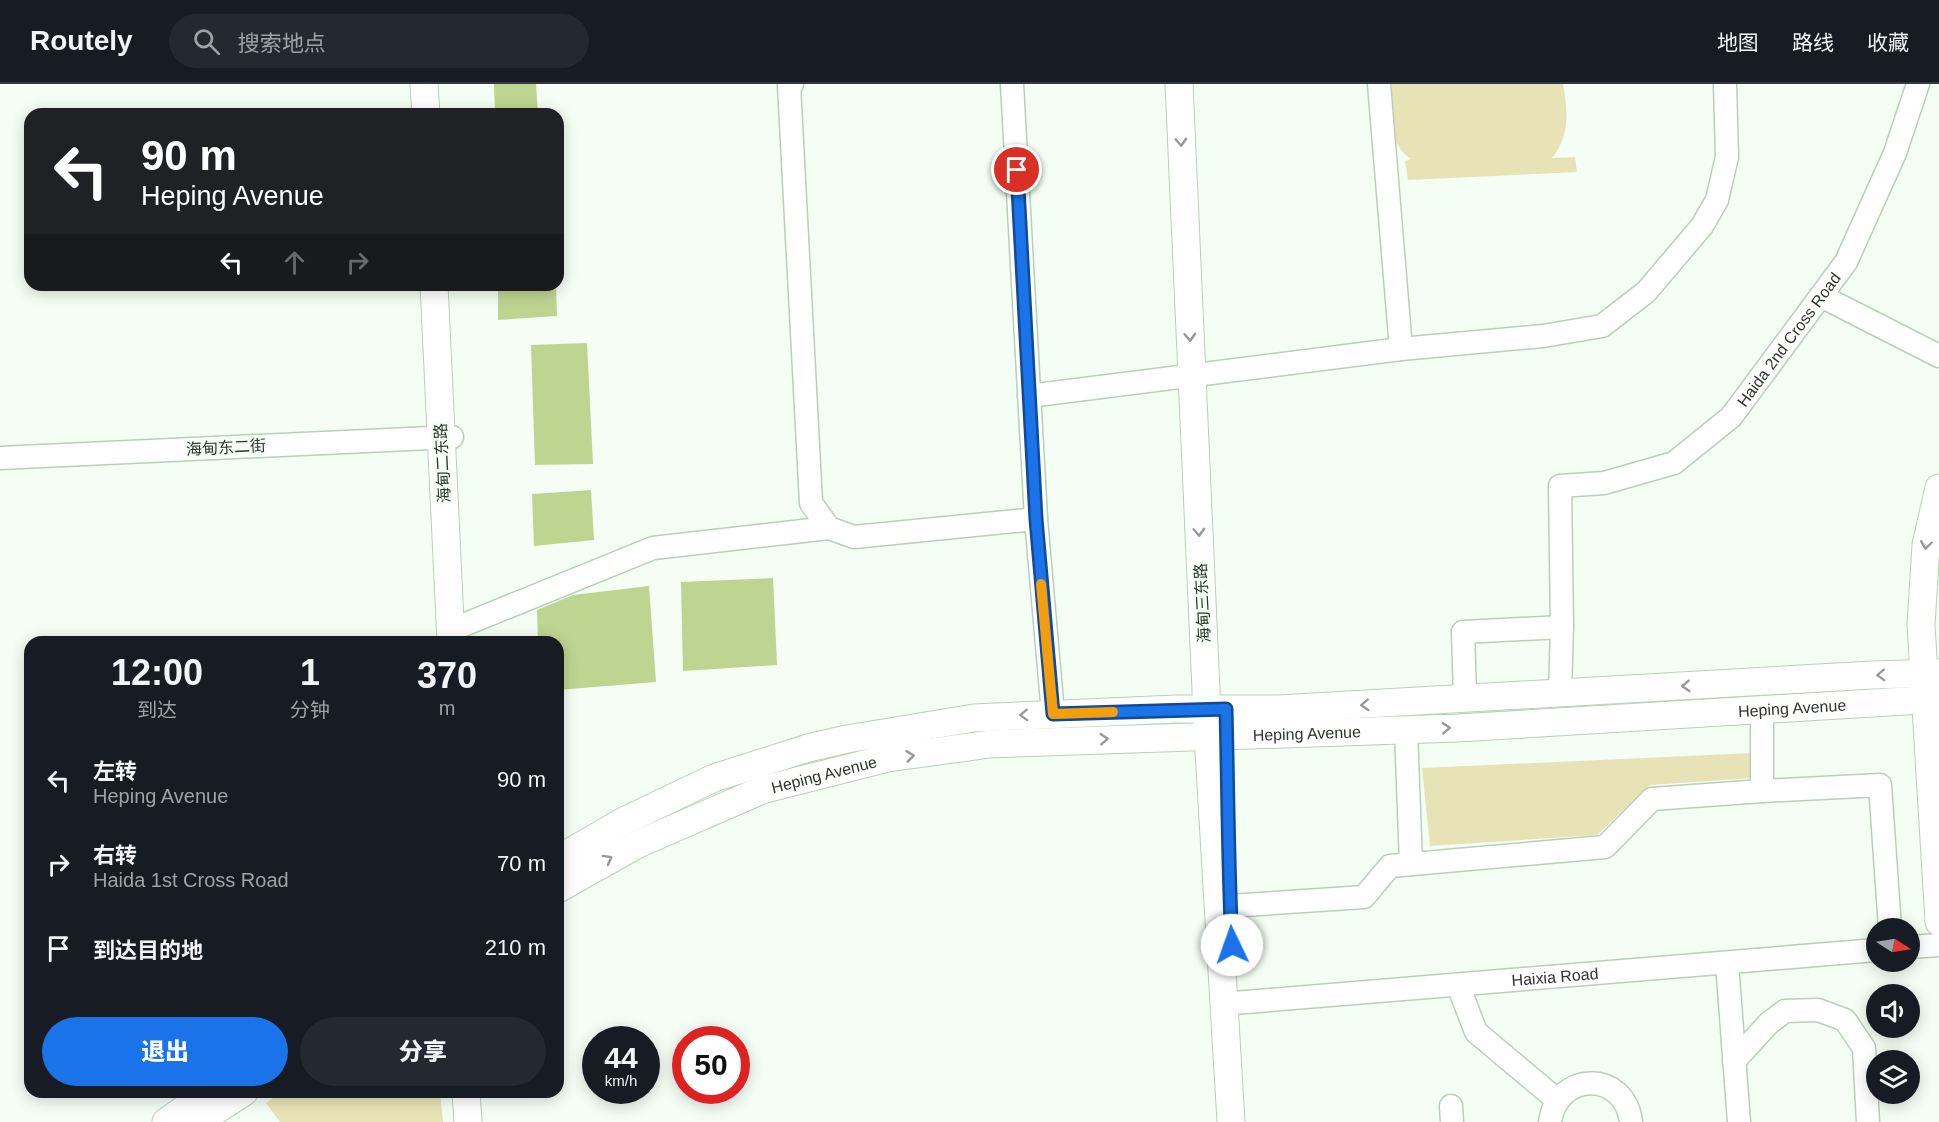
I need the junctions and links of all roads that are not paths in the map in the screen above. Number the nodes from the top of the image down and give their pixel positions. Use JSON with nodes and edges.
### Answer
{"nodes":[{"id":1,"x":424,"y":84,"type":"edge"},
{"id":2,"x":436,"y":84,"type":"edge"},
{"id":3,"x":792,"y":84,"type":"edge"},
{"id":4,"x":1012,"y":84,"type":"edge"},
{"id":5,"x":1179,"y":84,"type":"edge"},
{"id":6,"x":1197,"y":84,"type":"edge"},
{"id":7,"x":1379,"y":84,"type":"edge"},
{"id":8,"x":1725,"y":84,"type":"edge"},
{"id":9,"x":1918,"y":84,"type":"edge"},
{"id":10,"x":426,"y":108,"type":"edge"},
{"id":11,"x":437,"y":108,"type":"edge"},
{"id":12,"x":435,"y":291,"type":"edge"},
{"id":13,"x":445,"y":291,"type":"edge"},
{"id":14,"x":1821,"y":296,"type":"junction"},
{"id":15,"x":1401,"y":349,"type":"junction"},
{"id":16,"x":1939,"y":356,"type":"edge"},
{"id":17,"x":1201,"y":373,"type":"junction"},
{"id":18,"x":1029,"y":396,"type":"junction"},
{"id":19,"x":447,"y":433,"type":"junction"},
{"id":20,"x":0,"y":450,"type":"edge"},
{"id":21,"x":0,"y":458,"type":"edge"},
{"id":22,"x":1939,"y":488,"type":"edge"},
{"id":23,"x":1036,"y":519,"type":"junction"},
{"id":24,"x":829,"y":528,"type":"junction"},
{"id":25,"x":1939,"y":582,"type":"edge"},
{"id":26,"x":1562,"y":627,"type":"junction"},
{"id":27,"x":458,"y":636,"type":"edge"},
{"id":28,"x":460,"y":636,"type":"edge"},
{"id":29,"x":1939,"y":640,"type":"edge"},
{"id":30,"x":1932,"y":687,"type":"edge"},
{"id":31,"x":1560,"y":693,"type":"junction"},
{"id":32,"x":1465,"y":697,"type":"junction"},
{"id":33,"x":1762,"y":709,"type":"junction"},
{"id":34,"x":1053,"y":714,"type":"junction"},
{"id":35,"x":1217,"y":722,"type":"junction"},
{"id":36,"x":1406,"y":730,"type":"junction"},
{"id":37,"x":1762,"y":791,"type":"junction"},
{"id":38,"x":564,"y":855,"type":"edge"},
{"id":39,"x":1411,"y":864,"type":"junction"},
{"id":40,"x":564,"y":885,"type":"edge"},
{"id":41,"x":1230,"y":906,"type":"junction"},
{"id":42,"x":1889,"y":918,"type":"edge"},
{"id":43,"x":1939,"y":922,"type":"edge"},
{"id":44,"x":1939,"y":945,"type":"edge"},
{"id":45,"x":1920,"y":946,"type":"edge"},
{"id":46,"x":1866,"y":951,"type":"edge"},
{"id":47,"x":1726,"y":963,"type":"junction"},
{"id":48,"x":1458,"y":985,"type":"junction"},
{"id":49,"x":1234,"y":1003,"type":"junction"},
{"id":50,"x":1734,"y":1061,"type":"junction"},
{"id":51,"x":200,"y":1098,"type":"edge"},
{"id":52,"x":235,"y":1098,"type":"edge"},
{"id":53,"x":466,"y":1098,"type":"edge"},
{"id":54,"x":483,"y":1098,"type":"edge"},
{"id":55,"x":1557,"y":1101,"type":"junction"},
{"id":56,"x":166,"y":1122,"type":"edge"},
{"id":57,"x":198,"y":1122,"type":"edge"},
{"id":58,"x":468,"y":1122,"type":"edge"},
{"id":59,"x":485,"y":1122,"type":"edge"},
{"id":60,"x":1231,"y":1122,"type":"edge"},
{"id":61,"x":1240,"y":1122,"type":"edge"},
{"id":62,"x":1550,"y":1122,"type":"edge"},
{"id":63,"x":1631,"y":1122,"type":"edge"},
{"id":64,"x":1739,"y":1122,"type":"edge"},
{"id":65,"x":1868,"y":1122,"type":"edge"}],
"edges":[{"from":1,"to":10,"type":"main road"},
{"from":2,"to":11,"type":"main road"},
{"from":3,"to":24,"type":"street"},
{"from":4,"to":18,"type":"street"},
{"from":5,"to":17,"type":"main road","one_way":true},
{"from":6,"to":17,"type":"main road"},
{"from":7,"to":15,"type":"street"},
{"from":8,"to":15,"type":"street"},
{"from":9,"to":14,"type":"street","name":"Haida 2nd Cross Road"},
{"from":12,"to":19,"type":"main road","name":"海甸二东路"},
{"from":13,"to":19,"type":"main road","name":"海甸二东路"},
{"from":14,"to":16,"type":"street"},
{"from":14,"to":26,"type":"street","name":"Haida 2nd Cross Road"},
{"from":15,"to":17,"type":"street"},
{"from":17,"to":18,"type":"street"},
{"from":17,"to":35,"type":"main road"},
{"from":18,"to":23,"type":"street"},
{"from":19,"to":20,"type":"street","name":"海甸东二街"},
{"from":19,"to":21,"type":"street","name":"海甸东二街"},
{"from":19,"to":27,"type":"main road","name":"海甸二东路"},
{"from":22,"to":30,"type":"main road","one_way":true},
{"from":23,"to":24,"type":"street"},
{"from":23,"to":34,"type":"street"},
{"from":24,"to":28,"type":"street"},
{"from":25,"to":29,"type":"main road"},
{"from":26,"to":31,"type":"street"},
{"from":26,"to":32,"type":"street"},
{"from":30,"to":31,"type":"main road","name":"Heping Avenue","one_way":true},
{"from":30,"to":33,"type":"main road","name":"Heping Avenue"},
{"from":30,"to":43,"type":"main road"},
{"from":31,"to":32,"type":"main road","name":"Heping Avenue"},
{"from":32,"to":35,"type":"main road","name":"Heping Avenue","one_way":true},
{"from":36,"to":33,"type":"main road","name":"Heping Avenue","one_way":true},
{"from":33,"to":37,"type":"street"},
{"from":34,"to":35,"type":"main road","name":"Heping Avenue"},
{"from":34,"to":38,"type":"main road","name":"Heping Avenue","one_way":true},
{"from":35,"to":36,"type":"main road","name":"Heping Avenue"},
{"from":40,"to":35,"type":"main road","name":"Heping Avenue","one_way":true},
{"from":35,"to":41,"type":"main road"},
{"from":35,"to":60,"type":"main road"},
{"from":36,"to":39,"type":"street"},
{"from":37,"to":39,"type":"street"},
{"from":37,"to":42,"type":"street"},
{"from":39,"to":41,"type":"street"},
{"from":41,"to":49,"type":"main road"},
{"from":44,"to":45,"type":"street"},
{"from":46,"to":47,"type":"street","name":"Haixia Road"},
{"from":47,"to":48,"type":"street","name":"Haixia Road"},
{"from":47,"to":50,"type":"street"},
{"from":48,"to":49,"type":"street","name":"Haixia Road"},
{"from":48,"to":55,"type":"street"},
{"from":49,"to":61,"type":"main road"},
{"from":50,"to":64,"type":"street"},
{"from":50,"to":65,"type":"street"},
{"from":51,"to":56,"type":"main road"},
{"from":52,"to":57,"type":"main road"},
{"from":53,"to":58,"type":"main road"},
{"from":54,"to":59,"type":"main road"},
{"from":55,"to":62,"type":"street"},
{"from":55,"to":63,"type":"street"}]}
